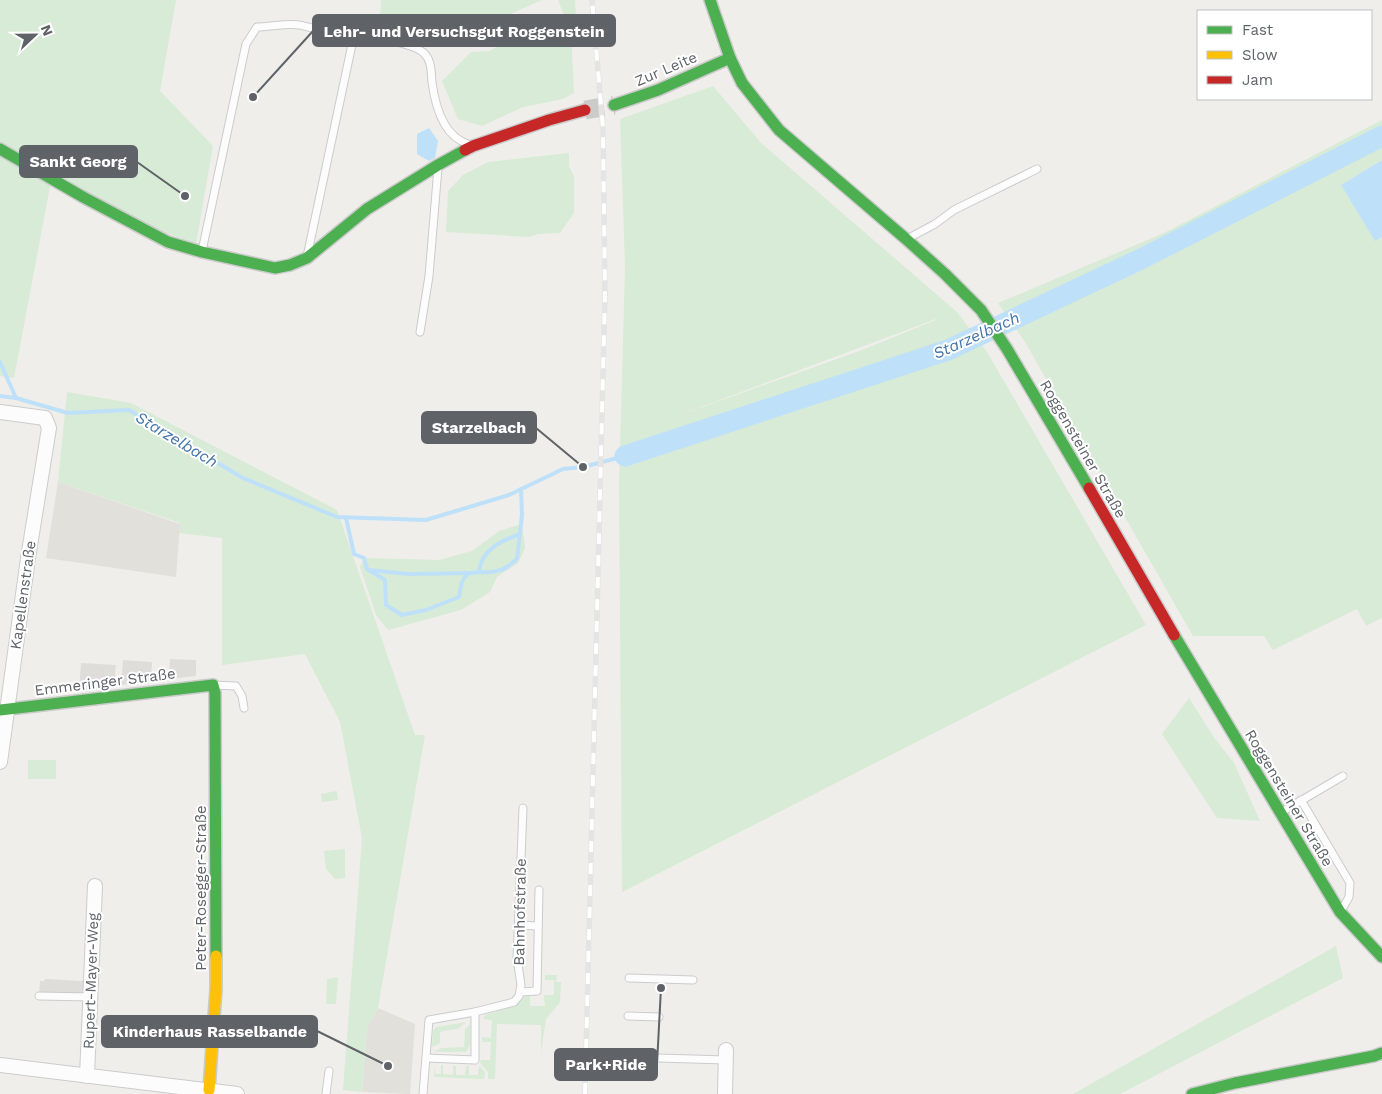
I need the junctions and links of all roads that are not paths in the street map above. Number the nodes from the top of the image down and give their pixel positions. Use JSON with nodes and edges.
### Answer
{"nodes":[{"id":1,"x":710,"y":0,"type":"edge"},
{"id":2,"x":354,"y":35,"type":"junction"},
{"id":3,"x":730,"y":58,"type":"junction"},
{"id":4,"x":614,"y":105,"type":"tunnel mouth"},
{"id":5,"x":585,"y":110,"type":"tunnel mouth"},
{"id":6,"x":473,"y":146,"type":"junction"},
{"id":7,"x":0,"y":149,"type":"edge"},
{"id":8,"x":438,"y":165,"type":"junction"},
{"id":9,"x":1037,"y":168,"type":"dead end"},
{"id":10,"x":906,"y":239,"type":"junction"},
{"id":11,"x":202,"y":252,"type":"junction"},
{"id":12,"x":307,"y":258,"type":"junction"},
{"id":13,"x":420,"y":332,"type":"dead end"},
{"id":14,"x":0,"y":412,"type":"edge"},
{"id":15,"x":213,"y":685,"type":"junction"},
{"id":16,"x":244,"y":708,"type":"dead end"},
{"id":17,"x":3,"y":710,"type":"edge"},
{"id":18,"x":0,"y":762,"type":"edge"},
{"id":19,"x":1343,"y":776,"type":"dead end"},
{"id":20,"x":1301,"y":800,"type":"junction"},
{"id":21,"x":523,"y":808,"type":"dead end"},
{"id":22,"x":1280,"y":813,"type":"junction"},
{"id":23,"x":95,"y":886,"type":"dead end"},
{"id":24,"x":540,"y":890,"type":"dead end"},
{"id":25,"x":1340,"y":912,"type":"junction"},
{"id":26,"x":518,"y":925,"type":"junction"},
{"id":27,"x":538,"y":926,"type":"junction"},
{"id":28,"x":1382,"y":957,"type":"edge"},
{"id":29,"x":629,"y":978,"type":"dead end"},
{"id":30,"x":693,"y":980,"type":"dead end"},
{"id":31,"x":521,"y":992,"type":"junction"},
{"id":32,"x":39,"y":996,"type":"dead end"},
{"id":33,"x":91,"y":997,"type":"junction"},
{"id":34,"x":476,"y":1012,"type":"junction"},
{"id":35,"x":628,"y":1016,"type":"dead end"},
{"id":36,"x":660,"y":1017,"type":"dead end"},
{"id":37,"x":1382,"y":1053,"type":"edge"},
{"id":38,"x":726,"y":1055,"type":"joint"},
{"id":39,"x":426,"y":1058,"type":"junction"},
{"id":40,"x":658,"y":1058,"type":"dead end"},
{"id":41,"x":0,"y":1065,"type":"edge"},
{"id":42,"x":329,"y":1071,"type":"dead end"},
{"id":43,"x":87,"y":1076,"type":"junction"},
{"id":44,"x":209,"y":1090,"type":"junction"},
{"id":45,"x":237,"y":1094,"type":"edge"},
{"id":46,"x":326,"y":1094,"type":"edge"},
{"id":47,"x":423,"y":1094,"type":"edge"},
{"id":48,"x":725,"y":1094,"type":"edge"},
{"id":49,"x":1192,"y":1094,"type":"edge"}],
"edges":[{"from":1,"to":3,"type":"street","name":"Roggensteiner Straße"},
{"from":2,"to":6,"type":"lane"},
{"from":2,"to":11,"type":"lane"},
{"from":2,"to":12,"type":"lane"},
{"from":3,"to":4,"type":"street","name":"Zur Leite"},
{"from":3,"to":10,"type":"street","name":"Roggensteiner Straße"},
{"from":5,"to":6,"type":"street"},
{"from":6,"to":8,"type":"street"},
{"from":7,"to":11,"type":"street"},
{"from":8,"to":12,"type":"street"},
{"from":8,"to":13,"type":"lane"},
{"from":9,"to":10,"type":"lane"},
{"from":10,"to":22,"type":"street","name":"Roggensteiner Straße"},
{"from":11,"to":12,"type":"street"},
{"from":14,"to":17,"type":"street","name":"Kapellenstraße"},
{"from":15,"to":16,"type":"lane"},
{"from":15,"to":17,"type":"street","name":"Emmeringer Straße"},
{"from":15,"to":44,"type":"street","name":"Peter-Rosegger-Straße"},
{"from":17,"to":18,"type":"street","name":"Kapellenstraße"},
{"from":19,"to":20,"type":"lane"},
{"from":20,"to":22,"type":"lane"},
{"from":20,"to":25,"type":"lane"},
{"from":21,"to":26,"type":"lane","name":"Bahnhofstraße"},
{"from":22,"to":25,"type":"street","name":"Roggensteiner Straße"},
{"from":23,"to":33,"type":"street","name":"Rupert-Mayer-Weg"},
{"from":24,"to":27,"type":"lane"},
{"from":25,"to":28,"type":"street","name":"Roggensteiner Straße"},
{"from":26,"to":27,"type":"lane"},
{"from":26,"to":31,"type":"lane","name":"Bahnhofstraße"},
{"from":27,"to":31,"type":"lane"},
{"from":29,"to":30,"type":"lane"},
{"from":31,"to":34,"type":"lane"},
{"from":32,"to":33,"type":"lane"},
{"from":33,"to":43,"type":"street","name":"Rupert-Mayer-Weg"},
{"from":34,"to":39,"type":"lane"},
{"from":34,"to":39,"type":"lane"},
{"from":35,"to":36,"type":"lane"},
{"from":37,"to":49,"type":"street"},
{"from":38,"to":40,"type":"lane"},
{"from":38,"to":48,"type":"street"},
{"from":39,"to":47,"type":"lane"},
{"from":41,"to":43,"type":"street"},
{"from":42,"to":46,"type":"lane"},
{"from":43,"to":44,"type":"street"},
{"from":44,"to":45,"type":"street"}]}
